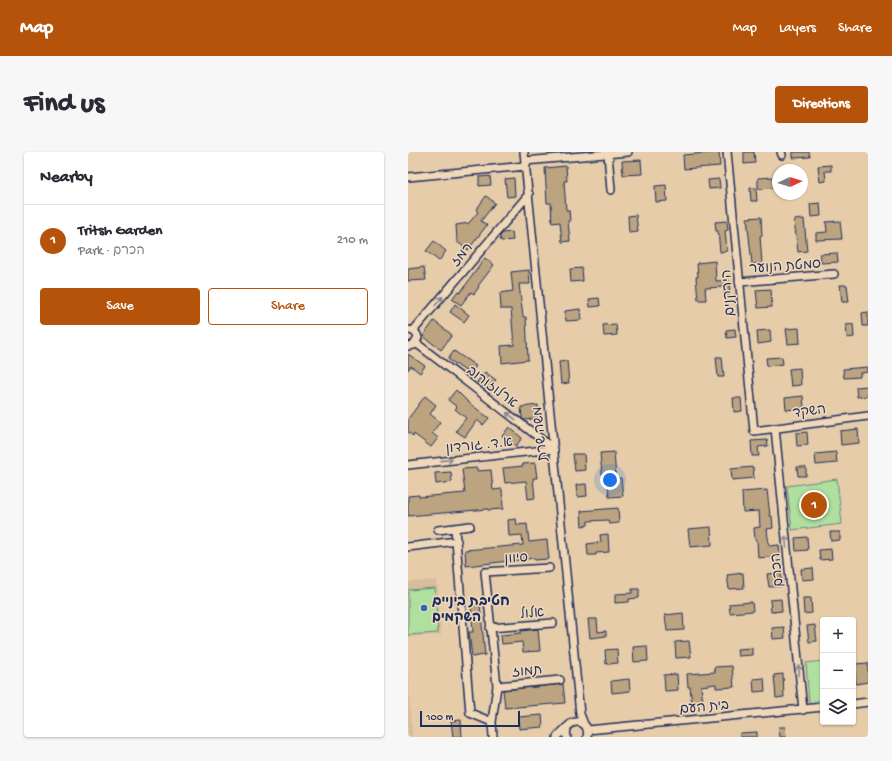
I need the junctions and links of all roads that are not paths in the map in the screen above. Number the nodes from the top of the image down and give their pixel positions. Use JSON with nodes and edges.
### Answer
{"nodes":[{"id":1,"x":524,"y":152,"type":"edge"},
{"id":2,"x":628,"y":152,"type":"edge"},
{"id":3,"x":727,"y":152,"type":"edge"},
{"id":4,"x":608,"y":154,"type":"junction"},
{"id":5,"x":526,"y":164,"type":"junction"},
{"id":6,"x":408,"y":177,"type":"edge"},
{"id":7,"x":611,"y":190,"type":"dead end"},
{"id":8,"x":528,"y":194,"type":"junction"},
{"id":9,"x":834,"y":274,"type":"dead end"},
{"id":10,"x":739,"y":282,"type":"junction"},
{"id":11,"x":411,"y":330,"type":"edge"},
{"id":12,"x":416,"y":343,"type":"junction"},
{"id":13,"x":408,"y":346,"type":"edge"},
{"id":14,"x":868,"y":416,"type":"edge"},
{"id":15,"x":775,"y":428,"type":"junction"},
{"id":16,"x":754,"y":431,"type":"joint"},
{"id":17,"x":554,"y":448,"type":"junction"},
{"id":18,"x":408,"y":465,"type":"edge"},
{"id":19,"x":470,"y":526,"type":"dead end"},
{"id":20,"x":455,"y":528,"type":"junction"},
{"id":21,"x":438,"y":530,"type":"dead end"},
{"id":22,"x":457,"y":541,"type":"junction"},
{"id":23,"x":408,"y":547,"type":"edge"},
{"id":24,"x":549,"y":568,"type":"dead end"},
{"id":25,"x":552,"y":623,"type":"dead end"},
{"id":26,"x":490,"y":628,"type":"junction"},
{"id":27,"x":560,"y":680,"type":"dead end"},
{"id":28,"x":497,"y":686,"type":"junction"},
{"id":29,"x":868,"y":702,"type":"edge"},
{"id":30,"x":856,"y":704,"type":"edge"},
{"id":31,"x":820,"y":707,"type":"edge"},
{"id":32,"x":803,"y":710,"type":"junction"},
{"id":33,"x":580,"y":714,"type":"junction"},
{"id":34,"x":492,"y":722,"type":"junction"},
{"id":35,"x":571,"y":724,"type":"junction"},
{"id":36,"x":586,"y":730,"type":"edge"},
{"id":37,"x":493,"y":737,"type":"edge"},
{"id":38,"x":553,"y":737,"type":"edge"},
{"id":39,"x":558,"y":737,"type":"edge"},
{"id":40,"x":567,"y":737,"type":"edge"}],
"edges":[{"from":1,"to":5,"type":"street","name":"משה שרת"},
{"from":2,"to":4,"type":"street"},
{"from":3,"to":10,"type":"street","name":"הירקנים"},
{"from":4,"to":5,"type":"street"},
{"from":4,"to":7,"type":"street"},
{"from":5,"to":6,"type":"street"},
{"from":5,"to":8,"type":"street","name":"משה שרת"},
{"from":11,"to":8,"type":"street","name":"רמז","one_way":true},
{"from":8,"to":17,"type":"street","name":"משה שרת"},
{"from":9,"to":10,"type":"street","name":"סמטת הנוער"},
{"from":10,"to":16,"type":"street","name":"הירקנים"},
{"from":11,"to":12,"type":"street"},
{"from":12,"to":13,"type":"street"},
{"from":17,"to":12,"type":"street","name":"ארלוזורוב","one_way":true},
{"from":14,"to":15,"type":"street","name":"השקד"},
{"from":15,"to":16,"type":"street","name":"השקד"},
{"from":32,"to":15,"type":"street","name":"הכרם","one_way":true},
{"from":18,"to":17,"type":"street","name":"א.ד. גורדון","one_way":true},
{"from":17,"to":33,"type":"street","name":"משה שרת"},
{"from":19,"to":20,"type":"street"},
{"from":20,"to":21,"type":"street"},
{"from":20,"to":22,"type":"street"},
{"from":22,"to":23,"type":"street"},
{"from":22,"to":34,"type":"street"},
{"from":24,"to":26,"type":"street","name":"סיוון"},
{"from":25,"to":26,"type":"street","name":"אלול"},
{"from":26,"to":28,"type":"street"},
{"from":27,"to":28,"type":"street","name":"תמוז"},
{"from":28,"to":34,"type":"street"},
{"from":29,"to":30,"type":"street"},
{"from":31,"to":32,"type":"street","name":"בית העם"},
{"from":32,"to":36,"type":"street","name":"בית העם"},
{"from":33,"to":35,"type":"street"},
{"from":33,"to":36,"type":"street","name":"משה שרת"},
{"from":34,"to":37,"type":"street"},
{"from":35,"to":36,"type":"street","name":"בית העם"},
{"from":35,"to":39,"type":"street"},
{"from":35,"to":40,"type":"street"},
{"from":38,"to":39,"type":"street"}]}
